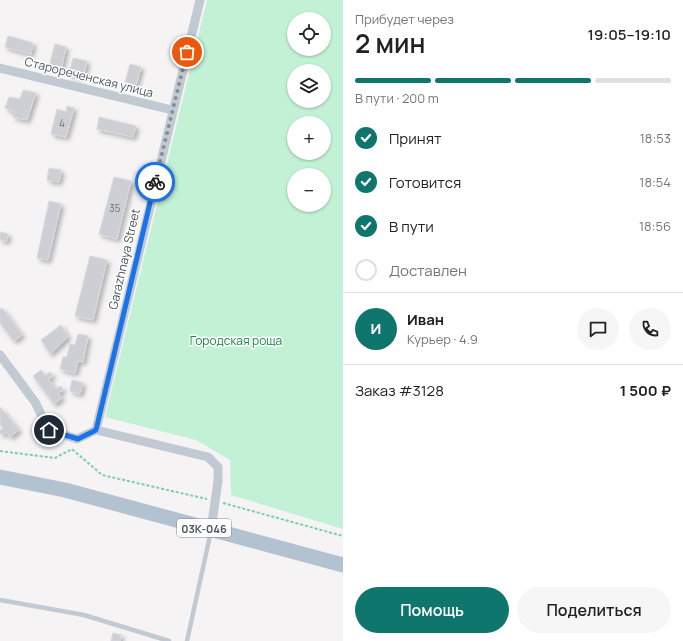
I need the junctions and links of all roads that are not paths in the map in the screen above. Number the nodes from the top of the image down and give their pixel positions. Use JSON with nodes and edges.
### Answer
{"nodes":[{"id":1,"x":200,"y":0,"type":"edge"},
{"id":2,"x":0,"y":68,"type":"edge"},
{"id":3,"x":172,"y":110,"type":"junction"},
{"id":4,"x":0,"y":355,"type":"edge"},
{"id":5,"x":96,"y":430,"type":"junction"},
{"id":6,"x":0,"y":477,"type":"edge"},
{"id":7,"x":211,"y":530,"type":"junction"},
{"id":8,"x":343,"y":565,"type":"edge"},
{"id":9,"x":0,"y":600,"type":"edge"},
{"id":10,"x":169,"y":641,"type":"edge"},
{"id":11,"x":187,"y":641,"type":"edge"}],
"edges":[{"from":1,"to":3,"type":"street","name":"Garazhnaya Street"},
{"from":2,"to":3,"type":"street","name":"Старореченская улица"},
{"from":3,"to":5,"type":"street","name":"Garazhnaya Street"},
{"from":4,"to":5,"type":"street"},
{"from":5,"to":7,"type":"street"},
{"from":6,"to":7,"type":"main road","number":"03К-046"},
{"from":7,"to":8,"type":"main road","number":"03К-046"},
{"from":7,"to":11,"type":"lane"},
{"from":9,"to":10,"type":"lane"}]}
